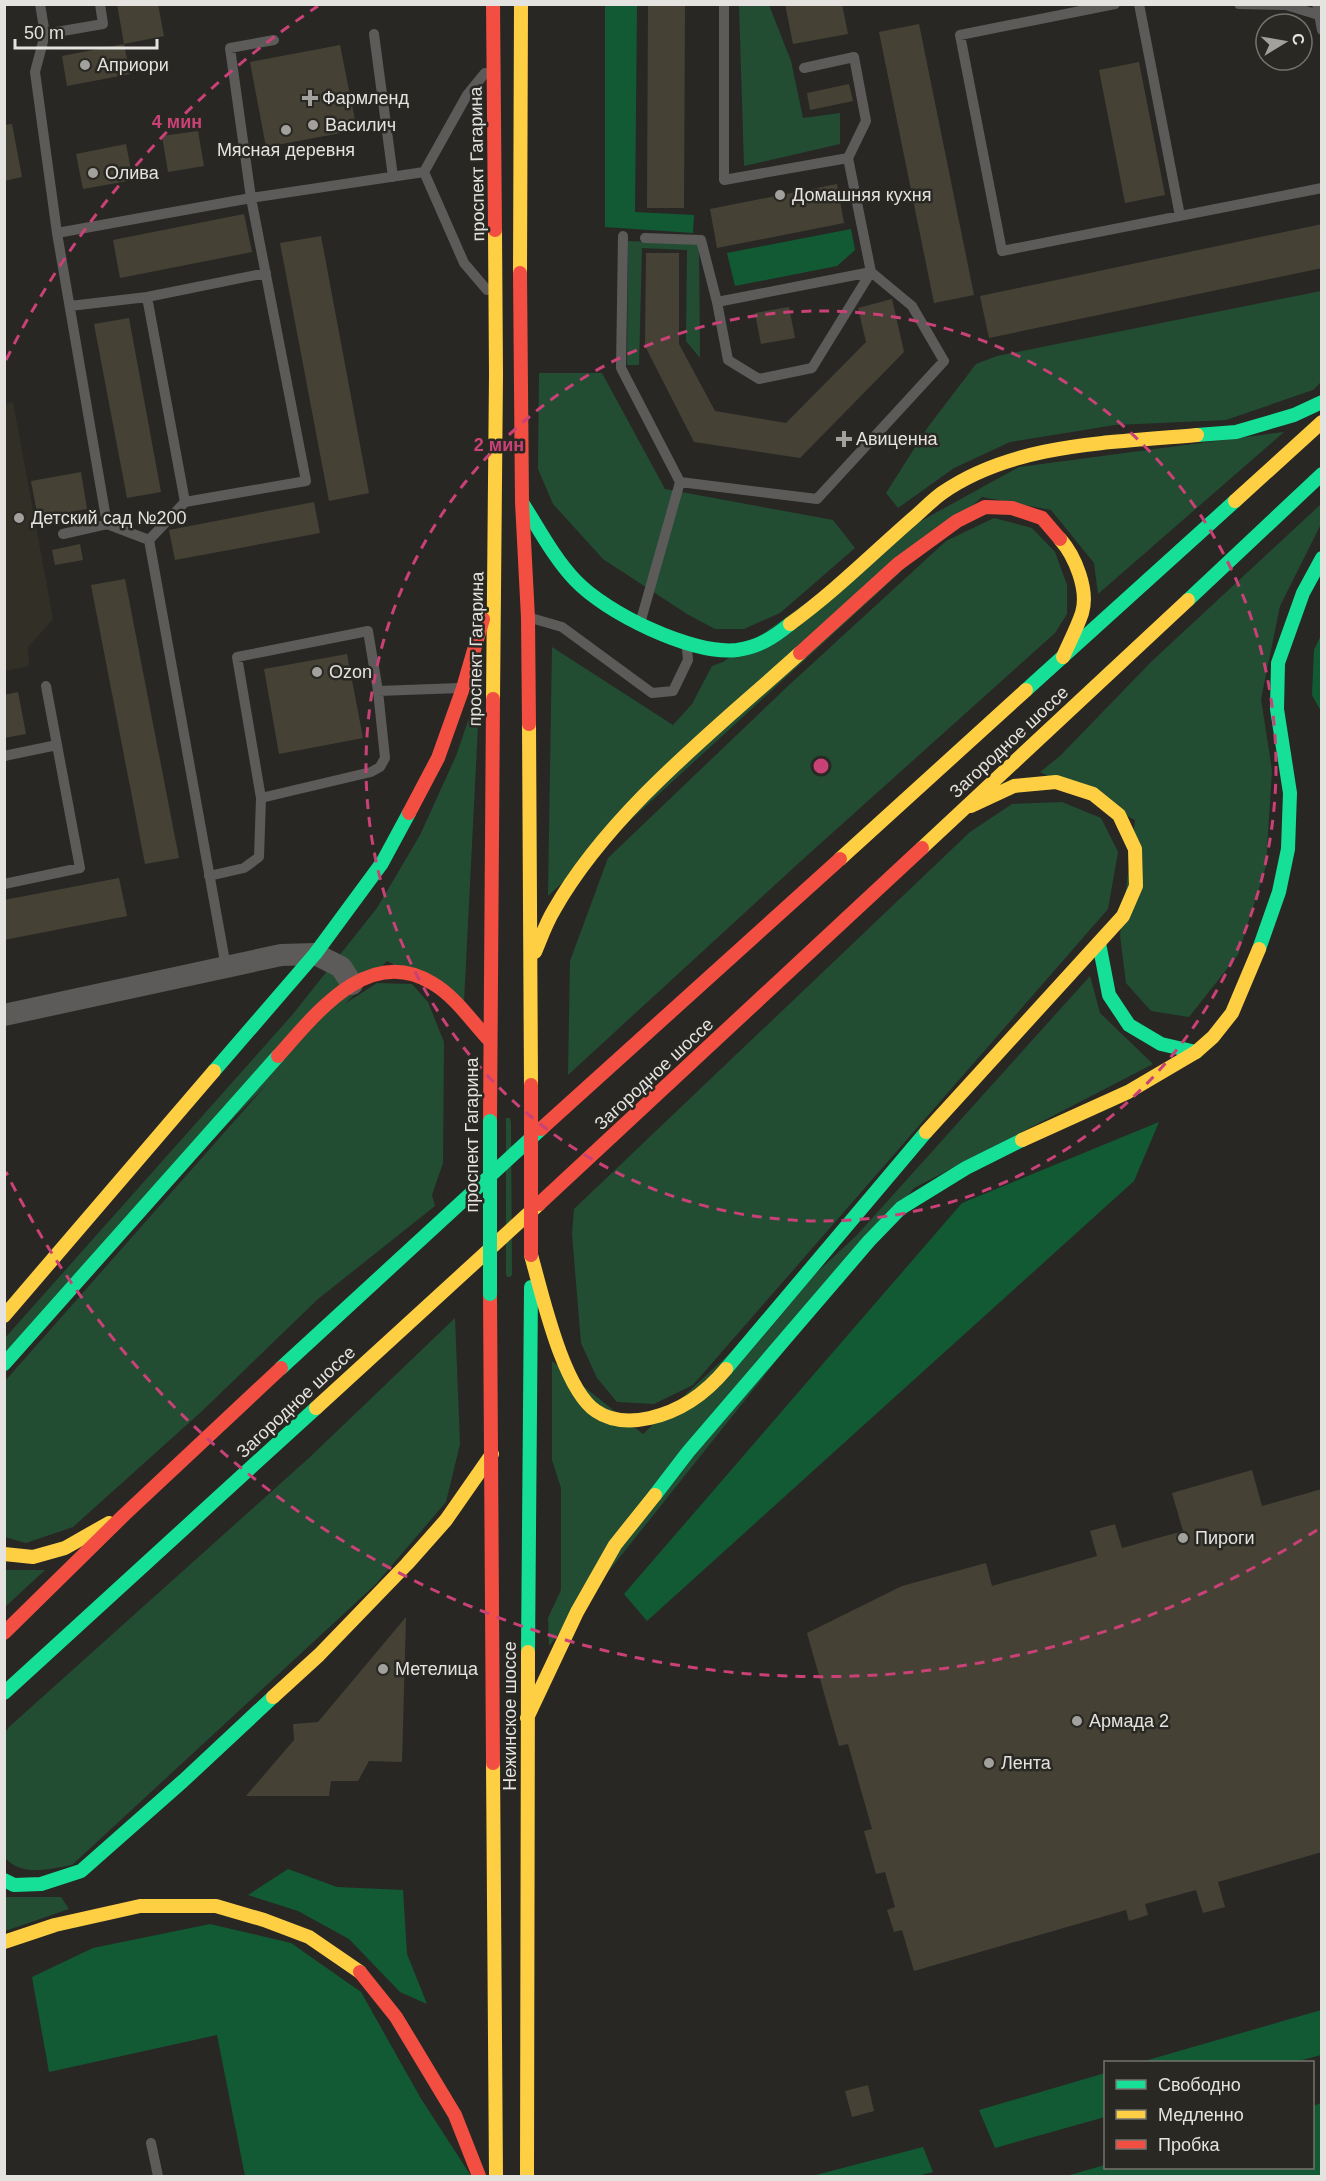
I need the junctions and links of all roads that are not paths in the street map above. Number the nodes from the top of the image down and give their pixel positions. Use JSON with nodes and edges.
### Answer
{"nodes":[{"id":1,"x":40,"y":4,"type":"edge"},
{"id":2,"x":100,"y":4,"type":"edge"},
{"id":3,"x":494,"y":4,"type":"edge"},
{"id":4,"x":520,"y":4,"type":"edge"},
{"id":5,"x":724,"y":4,"type":"edge"},
{"id":6,"x":1115,"y":4,"type":"edge"},
{"id":7,"x":1139,"y":4,"type":"edge"},
{"id":8,"x":1239,"y":4,"type":"edge"},
{"id":9,"x":1319,"y":12,"type":"edge"},
{"id":10,"x":1322,"y":30,"type":"edge"},
{"id":11,"x":45,"y":34,"type":"junction"},
{"id":12,"x":374,"y":34,"type":"dead end"},
{"id":13,"x":274,"y":40,"type":"dead end"},
{"id":14,"x":494,"y":63,"type":"junction"},
{"id":15,"x":804,"y":68,"type":"dead end"},
{"id":16,"x":848,"y":158,"type":"junction"},
{"id":17,"x":424,"y":172,"type":"junction"},
{"id":18,"x":393,"y":177,"type":"junction"},
{"id":19,"x":1322,"y":188,"type":"edge"},
{"id":20,"x":251,"y":198,"type":"junction"},
{"id":21,"x":1180,"y":216,"type":"junction"},
{"id":22,"x":57,"y":233,"type":"junction"},
{"id":23,"x":623,"y":236,"type":"dead end"},
{"id":24,"x":645,"y":238,"type":"dead end"},
{"id":25,"x":871,"y":272,"type":"junction"},
{"id":26,"x":266,"y":273,"type":"junction"},
{"id":27,"x":147,"y":297,"type":"junction"},
{"id":28,"x":496,"y":301,"type":"junction"},
{"id":29,"x":717,"y":302,"type":"junction"},
{"id":30,"x":69,"y":306,"type":"junction"},
{"id":31,"x":1322,"y":402,"type":"edge"},
{"id":32,"x":1322,"y":422,"type":"edge"},
{"id":33,"x":1322,"y":474,"type":"edge"},
{"id":34,"x":680,"y":482,"type":"junction"},
{"id":35,"x":185,"y":502,"type":"junction"},
{"id":36,"x":522,"y":502,"type":"junction"},
{"id":37,"x":107,"y":524,"type":"junction"},
{"id":38,"x":63,"y":534,"type":"dead end"},
{"id":39,"x":149,"y":540,"type":"junction"},
{"id":40,"x":1322,"y":558,"type":"edge"},
{"id":41,"x":495,"y":580,"type":"junction"},
{"id":42,"x":528,"y":618,"type":"junction"},
{"id":43,"x":639,"y":623,"type":"junction"},
{"id":44,"x":686,"y":644,"type":"junction"},
{"id":45,"x":1063,"y":657,"type":"junction"},
{"id":46,"x":46,"y":686,"type":"dead end"},
{"id":47,"x":463,"y":688,"type":"junction"},
{"id":48,"x":378,"y":691,"type":"junction"},
{"id":49,"x":57,"y":745,"type":"junction"},
{"id":50,"x":4,"y":756,"type":"edge"},
{"id":51,"x":261,"y":798,"type":"junction"},
{"id":52,"x":964,"y":809,"type":"junction"},
{"id":53,"x":209,"y":876,"type":"junction"},
{"id":54,"x":4,"y":884,"type":"edge"},
{"id":55,"x":1099,"y":943,"type":"junction"},
{"id":56,"x":315,"y":954,"type":"junction"},
{"id":57,"x":531,"y":959,"type":"junction"},
{"id":58,"x":226,"y":967,"type":"junction"},
{"id":59,"x":352,"y":984,"type":"junction"},
{"id":60,"x":4,"y":1015,"type":"edge"},
{"id":61,"x":490,"y":1041,"type":"junction"},
{"id":62,"x":1196,"y":1052,"type":"junction"},
{"id":63,"x":531,"y":1255,"type":"junction"},
{"id":64,"x":490,"y":1294,"type":"joint"},
{"id":65,"x":4,"y":1316,"type":"edge"},
{"id":66,"x":4,"y":1364,"type":"edge"},
{"id":67,"x":492,"y":1454,"type":"junction"},
{"id":68,"x":124,"y":1515,"type":"junction"},
{"id":69,"x":4,"y":1554,"type":"edge"},
{"id":70,"x":4,"y":1633,"type":"edge"},
{"id":71,"x":4,"y":1693,"type":"edge"},
{"id":72,"x":527,"y":1718,"type":"junction"},
{"id":73,"x":4,"y":1880,"type":"edge"},
{"id":74,"x":4,"y":1942,"type":"edge"},
{"id":75,"x":151,"y":2143,"type":"dead end"},
{"id":76,"x":158,"y":2176,"type":"edge"},
{"id":77,"x":479,"y":2176,"type":"edge"},
{"id":78,"x":496,"y":2176,"type":"edge"},
{"id":79,"x":527,"y":2176,"type":"edge"}],
"edges":[{"from":1,"to":11,"type":"lane"},
{"from":2,"to":11,"type":"lane"},
{"from":3,"to":14,"type":"main road","name":"проспект Гагарина"},
{"from":4,"to":36,"type":"main road"},
{"from":5,"to":16,"type":"lane"},
{"from":6,"to":21,"type":"lane"},
{"from":7,"to":21,"type":"lane"},
{"from":8,"to":9,"type":"lane"},
{"from":9,"to":10,"type":"lane"},
{"from":11,"to":22,"type":"lane"},
{"from":12,"to":18,"type":"lane"},
{"from":13,"to":20,"type":"lane"},
{"from":14,"to":17,"type":"lane"},
{"from":14,"to":28,"type":"main road","name":"проспект Гагарина"},
{"from":15,"to":16,"type":"lane"},
{"from":16,"to":25,"type":"lane"},
{"from":17,"to":18,"type":"lane"},
{"from":17,"to":28,"type":"lane"},
{"from":18,"to":20,"type":"lane"},
{"from":19,"to":21,"type":"lane"},
{"from":20,"to":22,"type":"lane"},
{"from":20,"to":26,"type":"lane"},
{"from":22,"to":30,"type":"lane"},
{"from":23,"to":34,"type":"lane"},
{"from":24,"to":29,"type":"lane"},
{"from":25,"to":29,"type":"lane"},
{"from":25,"to":29,"type":"lane"},
{"from":25,"to":34,"type":"lane"},
{"from":26,"to":27,"type":"lane"},
{"from":26,"to":35,"type":"lane"},
{"from":27,"to":30,"type":"lane"},
{"from":27,"to":35,"type":"lane"},
{"from":28,"to":41,"type":"main road","name":"проспект Гагарина"},
{"from":30,"to":37,"type":"lane"},
{"from":31,"to":44,"type":"main road"},
{"from":32,"to":45,"type":"main road","name":"Загородное шоссе"},
{"from":33,"to":52,"type":"main road","name":"Загородное шоссе"},
{"from":34,"to":43,"type":"lane"},
{"from":35,"to":39,"type":"lane"},
{"from":36,"to":42,"type":"main road"},
{"from":36,"to":43,"type":"main road"},
{"from":37,"to":38,"type":"lane"},
{"from":37,"to":39,"type":"lane"},
{"from":39,"to":53,"type":"lane"},
{"from":40,"to":62,"type":"main road"},
{"from":41,"to":47,"type":"main road"},
{"from":41,"to":61,"type":"main road","name":"проспект Гагарина"},
{"from":42,"to":44,"type":"lane"},
{"from":42,"to":57,"type":"main road"},
{"from":43,"to":44,"type":"main road"},
{"from":45,"to":57,"type":"main road"},
{"from":45,"to":68,"type":"main road","name":"Загородное шоссе"},
{"from":46,"to":49,"type":"lane"},
{"from":47,"to":48,"type":"lane"},
{"from":47,"to":56,"type":"main road"},
{"from":48,"to":51,"type":"lane"},
{"from":48,"to":51,"type":"lane"},
{"from":49,"to":50,"type":"lane"},
{"from":49,"to":54,"type":"lane"},
{"from":51,"to":53,"type":"lane"},
{"from":52,"to":55,"type":"main road"},
{"from":52,"to":71,"type":"main road","name":"Загородное шоссе"},
{"from":53,"to":58,"type":"lane"},
{"from":55,"to":62,"type":"main road"},
{"from":55,"to":63,"type":"main road"},
{"from":56,"to":58,"type":"street"},
{"from":56,"to":59,"type":"street"},
{"from":56,"to":65,"type":"main road"},
{"from":57,"to":63,"type":"main road","bridge":true},
{"from":58,"to":60,"type":"street"},
{"from":59,"to":61,"type":"main road"},
{"from":59,"to":66,"type":"main road"},
{"from":61,"to":64,"type":"main road","name":"проспект Гагарина","bridge":true},
{"from":62,"to":72,"type":"main road"},
{"from":63,"to":72,"type":"main road","name":"Нежинское шоссе"},
{"from":64,"to":67,"type":"main road","name":"Нежинское шоссе"},
{"from":67,"to":73,"type":"main road"},
{"from":67,"to":78,"type":"main road","name":"Нежинское шоссе"},
{"from":68,"to":69,"type":"main road"},
{"from":68,"to":70,"type":"main road","name":"Загородное шоссе"},
{"from":72,"to":79,"type":"main road","name":"Нежинское шоссе"},
{"from":74,"to":77,"type":"main road"},
{"from":75,"to":76,"type":"lane"}]}
